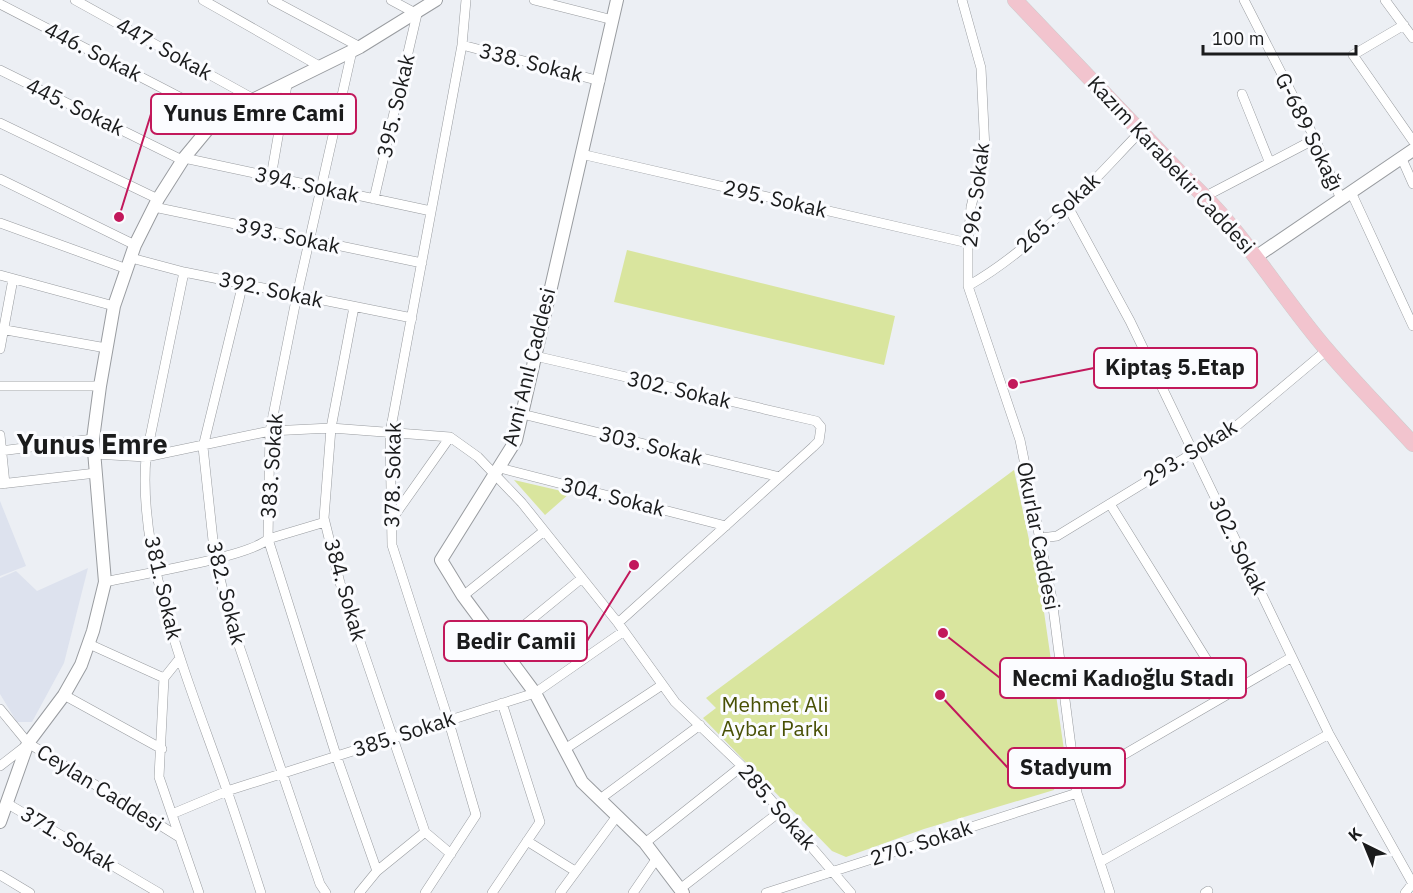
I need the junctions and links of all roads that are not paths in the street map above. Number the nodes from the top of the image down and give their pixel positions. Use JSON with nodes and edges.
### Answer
{"nodes":[{"id":1,"x":75,"y":0,"type":"edge"},
{"id":2,"x":203,"y":0,"type":"edge"},
{"id":3,"x":272,"y":0,"type":"edge"},
{"id":4,"x":391,"y":0,"type":"edge"},
{"id":5,"x":436,"y":0,"type":"edge"},
{"id":6,"x":466,"y":0,"type":"edge"},
{"id":7,"x":534,"y":0,"type":"edge"},
{"id":8,"x":617,"y":0,"type":"edge"},
{"id":9,"x":962,"y":0,"type":"edge"},
{"id":10,"x":1244,"y":0,"type":"edge"},
{"id":11,"x":1385,"y":0,"type":"edge"},
{"id":12,"x":1017,"y":1,"type":"edge"},
{"id":13,"x":558,"y":2,"type":"edge"},
{"id":14,"x":0,"y":4,"type":"edge"},
{"id":15,"x":417,"y":14,"type":"junction"},
{"id":16,"x":613,"y":20,"type":"junction"},
{"id":17,"x":1404,"y":25,"type":"junction"},
{"id":18,"x":1413,"y":38,"type":"edge"},
{"id":19,"x":462,"y":45,"type":"junction"},
{"id":20,"x":356,"y":49,"type":"junction"},
{"id":21,"x":321,"y":67,"type":"junction"},
{"id":22,"x":0,"y":70,"type":"edge"},
{"id":23,"x":600,"y":81,"type":"junction"},
{"id":24,"x":287,"y":85,"type":"junction"},
{"id":25,"x":1242,"y":94,"type":"dead end"},
{"id":26,"x":252,"y":98,"type":"junction"},
{"id":27,"x":218,"y":117,"type":"junction"},
{"id":28,"x":0,"y":123,"type":"edge"},
{"id":29,"x":1141,"y":132,"type":"junction"},
{"id":30,"x":1315,"y":139,"type":"junction"},
{"id":31,"x":1413,"y":141,"type":"edge"},
{"id":32,"x":1413,"y":150,"type":"edge"},
{"id":33,"x":582,"y":154,"type":"junction"},
{"id":34,"x":183,"y":159,"type":"junction"},
{"id":35,"x":1402,"y":159,"type":"junction"},
{"id":36,"x":1269,"y":160,"type":"junction"},
{"id":37,"x":271,"y":177,"type":"junction"},
{"id":38,"x":0,"y":179,"type":"edge"},
{"id":39,"x":1413,"y":184,"type":"edge"},
{"id":40,"x":323,"y":188,"type":"junction"},
{"id":41,"x":1206,"y":196,"type":"junction"},
{"id":42,"x":1346,"y":196,"type":"junction"},
{"id":43,"x":374,"y":199,"type":"junction"},
{"id":44,"x":156,"y":203,"type":"junction"},
{"id":45,"x":1067,"y":205,"type":"junction"},
{"id":46,"x":431,"y":211,"type":"junction"},
{"id":47,"x":0,"y":223,"type":"edge"},
{"id":48,"x":310,"y":242,"type":"junction"},
{"id":49,"x":968,"y":243,"type":"junction"},
{"id":50,"x":135,"y":245,"type":"junction"},
{"id":51,"x":1257,"y":256,"type":"junction"},
{"id":52,"x":129,"y":263,"type":"junction"},
{"id":53,"x":422,"y":263,"type":"junction"},
{"id":54,"x":184,"y":272,"type":"junction"},
{"id":55,"x":0,"y":275,"type":"edge"},
{"id":56,"x":13,"y":279,"type":"junction"},
{"id":57,"x":243,"y":283,"type":"junction"},
{"id":58,"x":968,"y":286,"type":"junction"},
{"id":59,"x":297,"y":295,"type":"junction"},
{"id":60,"x":114,"y":306,"type":"junction"},
{"id":61,"x":354,"y":307,"type":"junction"},
{"id":62,"x":412,"y":318,"type":"junction"},
{"id":63,"x":1413,"y":326,"type":"edge"},
{"id":64,"x":1,"y":329,"type":"edge"},
{"id":65,"x":106,"y":348,"type":"junction"},
{"id":66,"x":0,"y":349,"type":"edge"},
{"id":67,"x":1327,"y":350,"type":"junction"},
{"id":68,"x":535,"y":356,"type":"junction"},
{"id":69,"x":0,"y":386,"type":"edge"},
{"id":70,"x":100,"y":386,"type":"junction"},
{"id":71,"x":522,"y":414,"type":"junction"},
{"id":72,"x":820,"y":427,"type":"joint"},
{"id":73,"x":331,"y":429,"type":"junction"},
{"id":74,"x":270,"y":431,"type":"junction"},
{"id":75,"x":390,"y":433,"type":"junction"},
{"id":76,"x":0,"y":435,"type":"edge"},
{"id":77,"x":450,"y":436,"type":"junction"},
{"id":78,"x":93,"y":439,"type":"junction"},
{"id":79,"x":1413,"y":444,"type":"edge"},
{"id":80,"x":202,"y":447,"type":"junction"},
{"id":81,"x":0,"y":450,"type":"edge"},
{"id":82,"x":1192,"y":452,"type":"junction"},
{"id":83,"x":94,"y":454,"type":"junction"},
{"id":84,"x":146,"y":457,"type":"junction"},
{"id":85,"x":498,"y":471,"type":"junction"},
{"id":86,"x":96,"y":473,"type":"junction"},
{"id":87,"x":780,"y":477,"type":"junction"},
{"id":88,"x":3,"y":484,"type":"edge"},
{"id":89,"x":1110,"y":504,"type":"junction"},
{"id":90,"x":392,"y":519,"type":"junction"},
{"id":91,"x":325,"y":522,"type":"junction"},
{"id":92,"x":726,"y":526,"type":"junction"},
{"id":93,"x":544,"y":531,"type":"junction"},
{"id":94,"x":1041,"y":538,"type":"junction"},
{"id":95,"x":268,"y":539,"type":"junction"},
{"id":96,"x":215,"y":559,"type":"junction"},
{"id":97,"x":157,"y":570,"type":"junction"},
{"id":98,"x":582,"y":578,"type":"junction"},
{"id":99,"x":105,"y":582,"type":"junction"},
{"id":100,"x":463,"y":596,"type":"junction"},
{"id":101,"x":621,"y":627,"type":"junction"},
{"id":102,"x":89,"y":644,"type":"junction"},
{"id":103,"x":500,"y":645,"type":"junction"},
{"id":104,"x":1292,"y":657,"type":"junction"},
{"id":105,"x":180,"y":658,"type":"junction"},
{"id":106,"x":164,"y":678,"type":"junction"},
{"id":107,"x":662,"y":685,"type":"junction"},
{"id":108,"x":535,"y":693,"type":"junction"},
{"id":109,"x":1228,"y":694,"type":"junction"},
{"id":110,"x":64,"y":695,"type":"junction"},
{"id":111,"x":502,"y":704,"type":"junction"},
{"id":112,"x":0,"y":710,"type":"edge"},
{"id":113,"x":448,"y":719,"type":"junction"},
{"id":114,"x":700,"y":725,"type":"junction"},
{"id":115,"x":1329,"y":734,"type":"junction"},
{"id":116,"x":392,"y":738,"type":"junction"},
{"id":117,"x":28,"y":744,"type":"junction"},
{"id":118,"x":162,"y":749,"type":"junction"},
{"id":119,"x":565,"y":749,"type":"junction"},
{"id":120,"x":336,"y":756,"type":"junction"},
{"id":121,"x":0,"y":766,"type":"edge"},
{"id":122,"x":742,"y":766,"type":"junction"},
{"id":123,"x":282,"y":774,"type":"junction"},
{"id":124,"x":1075,"y":783,"type":"junction"},
{"id":125,"x":227,"y":791,"type":"junction"},
{"id":126,"x":1077,"y":793,"type":"junction"},
{"id":127,"x":600,"y":799,"type":"junction"},
{"id":128,"x":8,"y":804,"type":"junction"},
{"id":129,"x":782,"y":810,"type":"junction"},
{"id":130,"x":171,"y":814,"type":"junction"},
{"id":131,"x":617,"y":816,"type":"junction"},
{"id":132,"x":0,"y":822,"type":"edge"},
{"id":133,"x":425,"y":832,"type":"junction"},
{"id":134,"x":179,"y":837,"type":"junction"},
{"id":135,"x":527,"y":842,"type":"junction"},
{"id":136,"x":645,"y":843,"type":"junction"},
{"id":137,"x":451,"y":854,"type":"junction"},
{"id":138,"x":657,"y":858,"type":"junction"},
{"id":139,"x":1100,"y":862,"type":"junction"},
{"id":140,"x":377,"y":871,"type":"junction"},
{"id":141,"x":575,"y":872,"type":"junction"},
{"id":142,"x":832,"y":872,"type":"junction"},
{"id":143,"x":0,"y":875,"type":"edge"},
{"id":144,"x":1413,"y":884,"type":"edge"},
{"id":145,"x":682,"y":891,"type":"edge"},
{"id":146,"x":30,"y":893,"type":"edge"},
{"id":147,"x":159,"y":893,"type":"edge"},
{"id":148,"x":200,"y":893,"type":"edge"},
{"id":149,"x":261,"y":893,"type":"edge"},
{"id":150,"x":326,"y":893,"type":"edge"},
{"id":151,"x":359,"y":893,"type":"edge"},
{"id":152,"x":425,"y":893,"type":"edge"},
{"id":153,"x":492,"y":893,"type":"edge"},
{"id":154,"x":560,"y":893,"type":"edge"},
{"id":155,"x":633,"y":893,"type":"edge"},
{"id":156,"x":766,"y":893,"type":"edge"},
{"id":157,"x":851,"y":893,"type":"edge"},
{"id":158,"x":1110,"y":893,"type":"edge"},
{"id":159,"x":1405,"y":893,"type":"edge"}],
"edges":[{"from":1,"to":26,"type":"street","name":"447. Sokak"},
{"from":2,"to":21,"type":"street"},
{"from":3,"to":20,"type":"street"},
{"from":4,"to":15,"type":"street"},
{"from":5,"to":15,"type":"street"},
{"from":6,"to":19,"type":"street","name":"378. Sokak"},
{"from":7,"to":13,"type":"street"},
{"from":8,"to":16,"type":"street","name":"Avni Anıl Caddesi"},
{"from":9,"to":49,"type":"street","name":"296. Sokak"},
{"from":10,"to":30,"type":"street","name":"G-689 Sokağı"},
{"from":11,"to":17,"type":"street"},
{"from":12,"to":29,"type":"main road","name":"Kazım Karabekir Caddesi"},
{"from":13,"to":16,"type":"street"},
{"from":14,"to":27,"type":"street","name":"446. Sokak"},
{"from":15,"to":20,"type":"street"},
{"from":15,"to":43,"type":"street","name":"395. Sokak"},
{"from":16,"to":23,"type":"street","name":"Avni Anıl Caddesi"},
{"from":17,"to":18,"type":"street"},
{"from":17,"to":31,"type":"street"},
{"from":19,"to":23,"type":"street","name":"338. Sokak"},
{"from":19,"to":46,"type":"street","name":"378. Sokak"},
{"from":20,"to":21,"type":"street"},
{"from":20,"to":40,"type":"street","name":"383. Sokak"},
{"from":21,"to":24,"type":"street"},
{"from":22,"to":34,"type":"street","name":"445. Sokak"},
{"from":23,"to":33,"type":"street","name":"Avni Anıl Caddesi"},
{"from":24,"to":26,"type":"street"},
{"from":24,"to":37,"type":"street"},
{"from":25,"to":36,"type":"street"},
{"from":26,"to":27,"type":"street"},
{"from":27,"to":34,"type":"street"},
{"from":28,"to":44,"type":"street","name":"393. Sokak"},
{"from":29,"to":41,"type":"main road","name":"Kazım Karabekir Caddesi"},
{"from":29,"to":45,"type":"street","name":"265. Sokak"},
{"from":30,"to":36,"type":"street"},
{"from":30,"to":42,"type":"street","name":"G-689 Sokağı"},
{"from":32,"to":35,"type":"street"},
{"from":33,"to":49,"type":"street","name":"295. Sokak"},
{"from":33,"to":68,"type":"street","name":"Avni Anıl Caddesi"},
{"from":34,"to":37,"type":"street","name":"394. Sokak"},
{"from":34,"to":44,"type":"street"},
{"from":35,"to":39,"type":"street"},
{"from":35,"to":42,"type":"street"},
{"from":36,"to":41,"type":"street"},
{"from":37,"to":40,"type":"street","name":"394. Sokak"},
{"from":38,"to":50,"type":"street"},
{"from":40,"to":43,"type":"street","name":"394. Sokak"},
{"from":40,"to":48,"type":"street","name":"383. Sokak"},
{"from":41,"to":51,"type":"main road","name":"Kazım Karabekir Caddesi"},
{"from":42,"to":51,"type":"street"},
{"from":42,"to":63,"type":"street","name":"G-689 Sokağı"},
{"from":43,"to":46,"type":"street","name":"394. Sokak"},
{"from":44,"to":48,"type":"street","name":"393. Sokak"},
{"from":44,"to":50,"type":"street"},
{"from":45,"to":58,"type":"street","name":"265. Sokak"},
{"from":45,"to":82,"type":"street","name":"302. Sokak"},
{"from":46,"to":53,"type":"street","name":"378. Sokak"},
{"from":47,"to":52,"type":"street","name":"392. Sokak"},
{"from":48,"to":53,"type":"street","name":"393. Sokak"},
{"from":48,"to":59,"type":"street","name":"383. Sokak"},
{"from":49,"to":58,"type":"street","name":"296. Sokak"},
{"from":50,"to":52,"type":"street"},
{"from":51,"to":67,"type":"main road","name":"Kazım Karabekir Caddesi"},
{"from":52,"to":54,"type":"street","name":"392. Sokak"},
{"from":52,"to":60,"type":"street"},
{"from":53,"to":62,"type":"street","name":"378. Sokak"},
{"from":54,"to":57,"type":"street","name":"392. Sokak"},
{"from":54,"to":84,"type":"street","name":"381. Sokak"},
{"from":55,"to":56,"type":"street"},
{"from":56,"to":60,"type":"street"},
{"from":56,"to":64,"type":"street"},
{"from":57,"to":59,"type":"street","name":"392. Sokak"},
{"from":57,"to":80,"type":"street","name":"382. Sokak"},
{"from":58,"to":94,"type":"street","name":"Okurlar Caddesi"},
{"from":59,"to":61,"type":"street","name":"392. Sokak"},
{"from":59,"to":74,"type":"street","name":"383. Sokak"},
{"from":60,"to":65,"type":"street"},
{"from":61,"to":62,"type":"street","name":"392. Sokak"},
{"from":61,"to":73,"type":"street","name":"384. Sokak"},
{"from":62,"to":75,"type":"street","name":"378. Sokak"},
{"from":64,"to":65,"type":"street"},
{"from":64,"to":66,"type":"street"},
{"from":65,"to":70,"type":"street"},
{"from":67,"to":79,"type":"main road","name":"Kazım Karabekir Caddesi"},
{"from":67,"to":82,"type":"street","name":"293. Sokak"},
{"from":68,"to":71,"type":"street","name":"Avni Anıl Caddesi"},
{"from":68,"to":72,"type":"street","name":"302. Sokak"},
{"from":69,"to":70,"type":"street"},
{"from":70,"to":78,"type":"street"},
{"from":71,"to":85,"type":"street","name":"Avni Anıl Caddesi"},
{"from":71,"to":87,"type":"street","name":"303. Sokak"},
{"from":72,"to":87,"type":"street","name":"385. Sokak"},
{"from":73,"to":74,"type":"street"},
{"from":73,"to":75,"type":"street"},
{"from":73,"to":91,"type":"street","name":"384. Sokak"},
{"from":74,"to":80,"type":"street"},
{"from":74,"to":95,"type":"street","name":"383. Sokak"},
{"from":75,"to":77,"type":"street"},
{"from":75,"to":90,"type":"street","name":"378. Sokak"},
{"from":76,"to":81,"type":"street"},
{"from":77,"to":85,"type":"street","name":"285. Sokak"},
{"from":77,"to":90,"type":"street"},
{"from":78,"to":81,"type":"street"},
{"from":78,"to":83,"type":"street"},
{"from":80,"to":84,"type":"street"},
{"from":80,"to":96,"type":"street","name":"382. Sokak"},
{"from":81,"to":88,"type":"street"},
{"from":82,"to":89,"type":"street","name":"293. Sokak"},
{"from":82,"to":104,"type":"street","name":"302. Sokak"},
{"from":83,"to":84,"type":"street"},
{"from":83,"to":86,"type":"street"},
{"from":84,"to":97,"type":"street","name":"381. Sokak"},
{"from":85,"to":92,"type":"street","name":"304. Sokak"},
{"from":85,"to":93,"type":"street","name":"285. Sokak"},
{"from":85,"to":100,"type":"street","name":"Avni Anıl Caddesi"},
{"from":86,"to":88,"type":"street"},
{"from":86,"to":99,"type":"street"},
{"from":87,"to":92,"type":"street","name":"385. Sokak"},
{"from":89,"to":94,"type":"street","name":"293. Sokak"},
{"from":89,"to":109,"type":"street"},
{"from":90,"to":113,"type":"street","name":"378. Sokak"},
{"from":91,"to":95,"type":"street"},
{"from":91,"to":116,"type":"street","name":"384. Sokak"},
{"from":92,"to":101,"type":"street","name":"385. Sokak"},
{"from":93,"to":98,"type":"street","name":"285. Sokak"},
{"from":93,"to":100,"type":"street"},
{"from":94,"to":124,"type":"street","name":"Okurlar Caddesi"},
{"from":95,"to":96,"type":"street"},
{"from":95,"to":120,"type":"street","name":"383. Sokak"},
{"from":96,"to":97,"type":"street"},
{"from":96,"to":123,"type":"street","name":"382. Sokak"},
{"from":97,"to":99,"type":"street"},
{"from":97,"to":105,"type":"street","name":"381. Sokak"},
{"from":98,"to":101,"type":"street","name":"285. Sokak"},
{"from":98,"to":103,"type":"street"},
{"from":99,"to":102,"type":"street"},
{"from":100,"to":103,"type":"street","name":"Avni Anıl Caddesi"},
{"from":101,"to":107,"type":"street","name":"285. Sokak"},
{"from":101,"to":108,"type":"street","name":"385. Sokak"},
{"from":102,"to":106,"type":"street"},
{"from":102,"to":110,"type":"street"},
{"from":103,"to":108,"type":"street","name":"Avni Anıl Caddesi"},
{"from":104,"to":109,"type":"street"},
{"from":104,"to":115,"type":"street","name":"302. Sokak"},
{"from":105,"to":106,"type":"street"},
{"from":105,"to":125,"type":"street","name":"381. Sokak"},
{"from":106,"to":118,"type":"street"},
{"from":107,"to":114,"type":"street","name":"285. Sokak"},
{"from":107,"to":119,"type":"street"},
{"from":108,"to":111,"type":"street","name":"385. Sokak"},
{"from":108,"to":119,"type":"street","name":"Avni Anıl Caddesi"},
{"from":109,"to":124,"type":"street"},
{"from":110,"to":117,"type":"street"},
{"from":110,"to":118,"type":"street"},
{"from":111,"to":113,"type":"street","name":"385. Sokak"},
{"from":111,"to":135,"type":"street"},
{"from":112,"to":117,"type":"street","name":"Ceylan Caddesi"},
{"from":113,"to":116,"type":"street","name":"385. Sokak"},
{"from":113,"to":137,"type":"street","name":"378. Sokak"},
{"from":114,"to":122,"type":"street","name":"285. Sokak"},
{"from":114,"to":127,"type":"street"},
{"from":115,"to":139,"type":"street"},
{"from":115,"to":144,"type":"street","name":"302. Sokak"},
{"from":116,"to":120,"type":"street","name":"385. Sokak"},
{"from":116,"to":133,"type":"street","name":"384. Sokak"},
{"from":117,"to":121,"type":"street"},
{"from":117,"to":128,"type":"street"},
{"from":117,"to":134,"type":"street","name":"Ceylan Caddesi"},
{"from":118,"to":130,"type":"street"},
{"from":119,"to":127,"type":"street","name":"Avni Anıl Caddesi"},
{"from":120,"to":123,"type":"street","name":"385. Sokak"},
{"from":120,"to":140,"type":"street","name":"383. Sokak"},
{"from":122,"to":129,"type":"street","name":"285. Sokak"},
{"from":122,"to":136,"type":"street"},
{"from":123,"to":125,"type":"street","name":"385. Sokak"},
{"from":123,"to":150,"type":"street","name":"382. Sokak"},
{"from":124,"to":126,"type":"street","name":"Okurlar Caddesi"},
{"from":125,"to":130,"type":"street","name":"385. Sokak"},
{"from":125,"to":149,"type":"street","name":"381. Sokak"},
{"from":126,"to":139,"type":"street","name":"Okurlar Caddesi"},
{"from":126,"to":142,"type":"street","name":"270. Sokak"},
{"from":127,"to":131,"type":"street","name":"Avni Anıl Caddesi"},
{"from":128,"to":132,"type":"street"},
{"from":128,"to":147,"type":"street","name":"371. Sokak"},
{"from":129,"to":142,"type":"street","name":"285. Sokak"},
{"from":129,"to":145,"type":"street"},
{"from":130,"to":134,"type":"street"},
{"from":131,"to":136,"type":"street","name":"Avni Anıl Caddesi"},
{"from":131,"to":141,"type":"street"},
{"from":133,"to":137,"type":"street"},
{"from":133,"to":140,"type":"street"},
{"from":134,"to":148,"type":"street"},
{"from":135,"to":141,"type":"street"},
{"from":135,"to":153,"type":"street"},
{"from":136,"to":138,"type":"street","name":"Avni Anıl Caddesi"},
{"from":137,"to":152,"type":"street","name":"378. Sokak"},
{"from":138,"to":145,"type":"street","name":"Avni Anıl Caddesi"},
{"from":138,"to":155,"type":"street"},
{"from":139,"to":158,"type":"street","name":"Okurlar Caddesi"},
{"from":140,"to":151,"type":"street"},
{"from":141,"to":154,"type":"street"},
{"from":142,"to":156,"type":"street","name":"270. Sokak"},
{"from":142,"to":157,"type":"street","name":"285. Sokak"},
{"from":143,"to":146,"type":"street"},
{"from":144,"to":159,"type":"street"}]}
